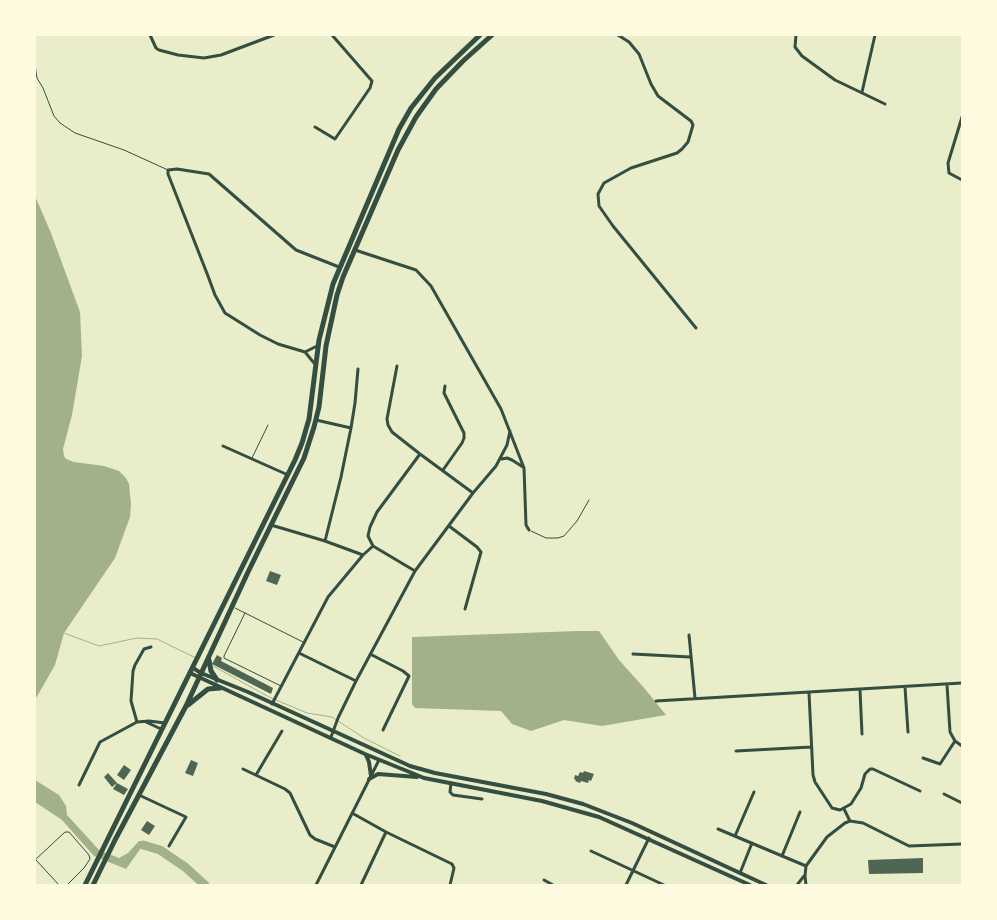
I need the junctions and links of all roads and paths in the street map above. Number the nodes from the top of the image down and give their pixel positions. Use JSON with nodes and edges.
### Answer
{"nodes":[{"id":1,"x":150,"y":35,"type":"edge"},
{"id":2,"x":274,"y":35,"type":"edge"},
{"id":3,"x":332,"y":35,"type":"edge"},
{"id":4,"x":480,"y":35,"type":"edge"},
{"id":5,"x":492,"y":35,"type":"edge"},
{"id":6,"x":618,"y":35,"type":"edge"},
{"id":7,"x":796,"y":35,"type":"edge"},
{"id":8,"x":875,"y":35,"type":"edge"},
{"id":9,"x":35,"y":66,"type":"edge"},
{"id":10,"x":862,"y":92,"type":"junction"},
{"id":11,"x":885,"y":104,"type":"dead end"},
{"id":12,"x":962,"y":117,"type":"edge"},
{"id":13,"x":315,"y":127,"type":"dead end"},
{"id":14,"x":168,"y":170,"type":"junction"},
{"id":15,"x":962,"y":180,"type":"edge"},
{"id":16,"x":355,"y":250,"type":"junction"},
{"id":17,"x":339,"y":267,"type":"junction"},
{"id":18,"x":696,"y":328,"type":"dead end"},
{"id":19,"x":318,"y":345,"type":"junction"},
{"id":20,"x":305,"y":352,"type":"junction"},
{"id":21,"x":316,"y":366,"type":"junction"},
{"id":22,"x":397,"y":366,"type":"dead end"},
{"id":23,"x":358,"y":369,"type":"dead end"},
{"id":24,"x":444,"y":386,"type":"dead end"},
{"id":25,"x":316,"y":420,"type":"junction"},
{"id":26,"x":268,"y":425,"type":"dead end"},
{"id":27,"x":351,"y":428,"type":"junction"},
{"id":28,"x":510,"y":430,"type":"junction"},
{"id":29,"x":223,"y":446,"type":"dead end"},
{"id":30,"x":420,"y":454,"type":"junction"},
{"id":31,"x":252,"y":459,"type":"junction"},
{"id":32,"x":501,"y":459,"type":"junction"},
{"id":33,"x":524,"y":468,"type":"junction"},
{"id":34,"x":443,"y":470,"type":"junction"},
{"id":35,"x":288,"y":475,"type":"junction"},
{"id":36,"x":473,"y":493,"type":"junction"},
{"id":37,"x":589,"y":500,"type":"dead end"},
{"id":38,"x":271,"y":525,"type":"junction"},
{"id":39,"x":449,"y":526,"type":"junction"},
{"id":40,"x":529,"y":530,"type":"joint"},
{"id":41,"x":325,"y":541,"type":"junction"},
{"id":42,"x":373,"y":546,"type":"junction"},
{"id":43,"x":363,"y":555,"type":"junction"},
{"id":44,"x":415,"y":571,"type":"junction"},
{"id":45,"x":232,"y":606,"type":"junction"},
{"id":46,"x":465,"y":609,"type":"dead end"},
{"id":47,"x":245,"y":612,"type":"junction"},
{"id":48,"x":689,"y":634,"type":"dead end"},
{"id":49,"x":305,"y":643,"type":"junction"},
{"id":50,"x":151,"y":647,"type":"dead end"},
{"id":51,"x":299,"y":653,"type":"junction"},
{"id":52,"x":372,"y":654,"type":"junction"},
{"id":53,"x":633,"y":654,"type":"dead end"},
{"id":54,"x":690,"y":657,"type":"junction"},
{"id":55,"x":207,"y":662,"type":"junction"},
{"id":56,"x":191,"y":670,"type":"junction"},
{"id":57,"x":200,"y":675,"type":"junction"},
{"id":58,"x":217,"y":680,"type":"junction"},
{"id":59,"x":356,"y":681,"type":"junction"},
{"id":60,"x":947,"y":684,"type":"junction"},
{"id":61,"x":962,"y":684,"type":"edge"},
{"id":62,"x":281,"y":686,"type":"junction"},
{"id":63,"x":905,"y":687,"type":"junction"},
{"id":64,"x":220,"y":688,"type":"junction"},
{"id":65,"x":860,"y":690,"type":"junction"},
{"id":66,"x":809,"y":693,"type":"junction"},
{"id":67,"x":695,"y":698,"type":"junction"},
{"id":68,"x":656,"y":701,"type":"dead end"},
{"id":69,"x":272,"y":704,"type":"junction"},
{"id":70,"x":186,"y":706,"type":"junction"},
{"id":71,"x":137,"y":722,"type":"junction"},
{"id":72,"x":146,"y":722,"type":"junction"},
{"id":73,"x":165,"y":723,"type":"junction"},
{"id":74,"x":162,"y":730,"type":"junction"},
{"id":75,"x":282,"y":730,"type":"dead end"},
{"id":76,"x":333,"y":730,"type":"junction"},
{"id":77,"x":384,"y":730,"type":"dead end"},
{"id":78,"x":908,"y":732,"type":"dead end"},
{"id":79,"x":862,"y":734,"type":"dead end"},
{"id":80,"x":331,"y":737,"type":"junction"},
{"id":81,"x":955,"y":741,"type":"junction"},
{"id":82,"x":962,"y":746,"type":"edge"},
{"id":83,"x":811,"y":747,"type":"junction"},
{"id":84,"x":736,"y":751,"type":"dead end"},
{"id":85,"x":377,"y":752,"type":"junction"},
{"id":86,"x":365,"y":754,"type":"junction"},
{"id":87,"x":387,"y":757,"type":"junction"},
{"id":88,"x":923,"y":758,"type":"dead end"},
{"id":89,"x":379,"y":759,"type":"junction"},
{"id":90,"x":243,"y":769,"type":"dead end"},
{"id":91,"x":256,"y":775,"type":"junction"},
{"id":92,"x":370,"y":778,"type":"junction"},
{"id":93,"x":424,"y":778,"type":"junction"},
{"id":94,"x":450,"y":783,"type":"junction"},
{"id":95,"x":79,"y":785,"type":"dead end"},
{"id":96,"x":920,"y":791,"type":"dead end"},
{"id":97,"x":754,"y":792,"type":"dead end"},
{"id":98,"x":944,"y":794,"type":"dead end"},
{"id":99,"x":139,"y":795,"type":"junction"},
{"id":100,"x":482,"y":799,"type":"dead end"},
{"id":101,"x":962,"y":803,"type":"edge"},
{"id":102,"x":844,"y":809,"type":"junction"},
{"id":103,"x":800,"y":812,"type":"dead end"},
{"id":104,"x":352,"y":813,"type":"junction"},
{"id":105,"x":850,"y":821,"type":"junction"},
{"id":106,"x":718,"y":829,"type":"dead end"},
{"id":107,"x":386,"y":832,"type":"junction"},
{"id":108,"x":735,"y":836,"type":"junction"},
{"id":109,"x":649,"y":838,"type":"junction"},
{"id":110,"x":752,"y":843,"type":"junction"},
{"id":111,"x":962,"y":844,"type":"edge"},
{"id":112,"x":169,"y":846,"type":"dead end"},
{"id":113,"x":335,"y":847,"type":"junction"},
{"id":114,"x":591,"y":851,"type":"dead end"},
{"id":115,"x":782,"y":856,"type":"junction"},
{"id":116,"x":35,"y":860,"type":"edge"},
{"id":117,"x":806,"y":866,"type":"junction"},
{"id":118,"x":633,"y":870,"type":"junction"},
{"id":119,"x":740,"y":873,"type":"junction"},
{"id":120,"x":805,"y":876,"type":"junction"},
{"id":121,"x":544,"y":880,"type":"dead end"},
{"id":122,"x":59,"y":885,"type":"edge"},
{"id":123,"x":67,"y":885,"type":"edge"},
{"id":124,"x":84,"y":885,"type":"edge"},
{"id":125,"x":93,"y":885,"type":"edge"},
{"id":126,"x":316,"y":885,"type":"edge"},
{"id":127,"x":361,"y":885,"type":"edge"},
{"id":128,"x":450,"y":885,"type":"edge"},
{"id":129,"x":553,"y":885,"type":"edge"},
{"id":130,"x":626,"y":885,"type":"edge"},
{"id":131,"x":664,"y":885,"type":"edge"},
{"id":132,"x":750,"y":885,"type":"edge"},
{"id":133,"x":766,"y":885,"type":"edge"},
{"id":134,"x":797,"y":885,"type":"edge"},
{"id":135,"x":806,"y":885,"type":"edge"}],
"edges":[{"from":1,"to":2,"type":"street"},
{"from":3,"to":13,"type":"street"},
{"from":4,"to":17,"type":"main road"},
{"from":5,"to":16,"type":"main road"},
{"from":6,"to":18,"type":"street"},
{"from":7,"to":10,"type":"street"},
{"from":8,"to":10,"type":"street"},
{"from":9,"to":14,"type":"lane"},
{"from":10,"to":11,"type":"street"},
{"from":12,"to":15,"type":"street"},
{"from":14,"to":17,"type":"street"},
{"from":14,"to":20,"type":"street"},
{"from":16,"to":25,"type":"main road"},
{"from":16,"to":28,"type":"street"},
{"from":17,"to":19,"type":"main road"},
{"from":19,"to":20,"type":"street"},
{"from":19,"to":21,"type":"main road"},
{"from":20,"to":21,"type":"street"},
{"from":21,"to":35,"type":"main road"},
{"from":22,"to":30,"type":"street"},
{"from":23,"to":27,"type":"street"},
{"from":24,"to":34,"type":"street"},
{"from":25,"to":27,"type":"street"},
{"from":25,"to":38,"type":"main road"},
{"from":26,"to":31,"type":"lane"},
{"from":27,"to":41,"type":"street"},
{"from":28,"to":32,"type":"street"},
{"from":28,"to":33,"type":"street"},
{"from":29,"to":31,"type":"street"},
{"from":30,"to":34,"type":"street"},
{"from":30,"to":42,"type":"street"},
{"from":31,"to":35,"type":"street"},
{"from":32,"to":33,"type":"street"},
{"from":32,"to":36,"type":"street"},
{"from":33,"to":40,"type":"street"},
{"from":34,"to":36,"type":"street"},
{"from":35,"to":56,"type":"main road"},
{"from":36,"to":39,"type":"street"},
{"from":37,"to":40,"type":"lane"},
{"from":38,"to":41,"type":"street"},
{"from":38,"to":45,"type":"main road"},
{"from":39,"to":44,"type":"street"},
{"from":39,"to":46,"type":"street"},
{"from":41,"to":43,"type":"street"},
{"from":42,"to":43,"type":"street"},
{"from":42,"to":44,"type":"street"},
{"from":43,"to":49,"type":"street"},
{"from":44,"to":52,"type":"street"},
{"from":45,"to":47,"type":"lane"},
{"from":45,"to":55,"type":"main road"},
{"from":47,"to":49,"type":"lane"},
{"from":47,"to":62,"type":"lane"},
{"from":48,"to":54,"type":"street"},
{"from":49,"to":51,"type":"street"},
{"from":50,"to":71,"type":"street"},
{"from":51,"to":59,"type":"street"},
{"from":51,"to":62,"type":"street"},
{"from":52,"to":59,"type":"street"},
{"from":52,"to":77,"type":"street"},
{"from":53,"to":54,"type":"street"},
{"from":54,"to":67,"type":"street"},
{"from":55,"to":57,"type":"main road"},
{"from":55,"to":58,"type":"main road"},
{"from":56,"to":57,"type":"street"},
{"from":56,"to":73,"type":"main road"},
{"from":57,"to":58,"type":"street"},
{"from":57,"to":64,"type":"street"},
{"from":57,"to":70,"type":"main road"},
{"from":58,"to":69,"type":"street"},
{"from":59,"to":76,"type":"street"},
{"from":60,"to":61,"type":"street"},
{"from":60,"to":63,"type":"street"},
{"from":60,"to":81,"type":"street"},
{"from":62,"to":69,"type":"street"},
{"from":63,"to":65,"type":"street"},
{"from":63,"to":78,"type":"street"},
{"from":64,"to":70,"type":"main road"},
{"from":64,"to":80,"type":"street"},
{"from":65,"to":66,"type":"street"},
{"from":65,"to":79,"type":"street"},
{"from":66,"to":67,"type":"street"},
{"from":66,"to":83,"type":"street"},
{"from":67,"to":68,"type":"street"},
{"from":69,"to":76,"type":"street"},
{"from":70,"to":99,"type":"main road"},
{"from":71,"to":72,"type":"street"},
{"from":71,"to":95,"type":"street"},
{"from":72,"to":73,"type":"street"},
{"from":72,"to":74,"type":"street"},
{"from":73,"to":74,"type":"main road"},
{"from":74,"to":124,"type":"main road"},
{"from":75,"to":91,"type":"street"},
{"from":76,"to":80,"type":"street"},
{"from":76,"to":85,"type":"street"},
{"from":80,"to":86,"type":"street"},
{"from":81,"to":82,"type":"street"},
{"from":81,"to":88,"type":"street"},
{"from":83,"to":84,"type":"street"},
{"from":83,"to":102,"type":"street"},
{"from":85,"to":87,"type":"street"},
{"from":85,"to":89,"type":"street"},
{"from":86,"to":89,"type":"street"},
{"from":86,"to":92,"type":"street"},
{"from":87,"to":89,"type":"street"},
{"from":87,"to":119,"type":"street"},
{"from":89,"to":92,"type":"street"},
{"from":89,"to":93,"type":"street"},
{"from":90,"to":91,"type":"street"},
{"from":91,"to":113,"type":"street"},
{"from":92,"to":93,"type":"street"},
{"from":92,"to":104,"type":"street"},
{"from":93,"to":94,"type":"street"},
{"from":94,"to":100,"type":"street"},
{"from":94,"to":109,"type":"street"},
{"from":96,"to":102,"type":"street"},
{"from":97,"to":108,"type":"street"},
{"from":98,"to":101,"type":"street"},
{"from":99,"to":112,"type":"street"},
{"from":99,"to":125,"type":"main road"},
{"from":102,"to":105,"type":"street"},
{"from":103,"to":115,"type":"street"},
{"from":104,"to":107,"type":"street"},
{"from":104,"to":113,"type":"street"},
{"from":105,"to":111,"type":"street"},
{"from":105,"to":117,"type":"street"},
{"from":106,"to":108,"type":"street"},
{"from":107,"to":127,"type":"street"},
{"from":107,"to":128,"type":"street"},
{"from":108,"to":110,"type":"street"},
{"from":109,"to":118,"type":"street"},
{"from":109,"to":132,"type":"street"},
{"from":110,"to":115,"type":"street"},
{"from":110,"to":119,"type":"street"},
{"from":113,"to":126,"type":"street"},
{"from":114,"to":118,"type":"street"},
{"from":115,"to":117,"type":"street"},
{"from":116,"to":122,"type":"lane"},
{"from":116,"to":123,"type":"lane"},
{"from":117,"to":120,"type":"street"},
{"from":118,"to":130,"type":"street"},
{"from":118,"to":131,"type":"street"},
{"from":119,"to":133,"type":"street"},
{"from":120,"to":134,"type":"street"},
{"from":120,"to":135,"type":"street"},
{"from":121,"to":129,"type":"street"}]}
